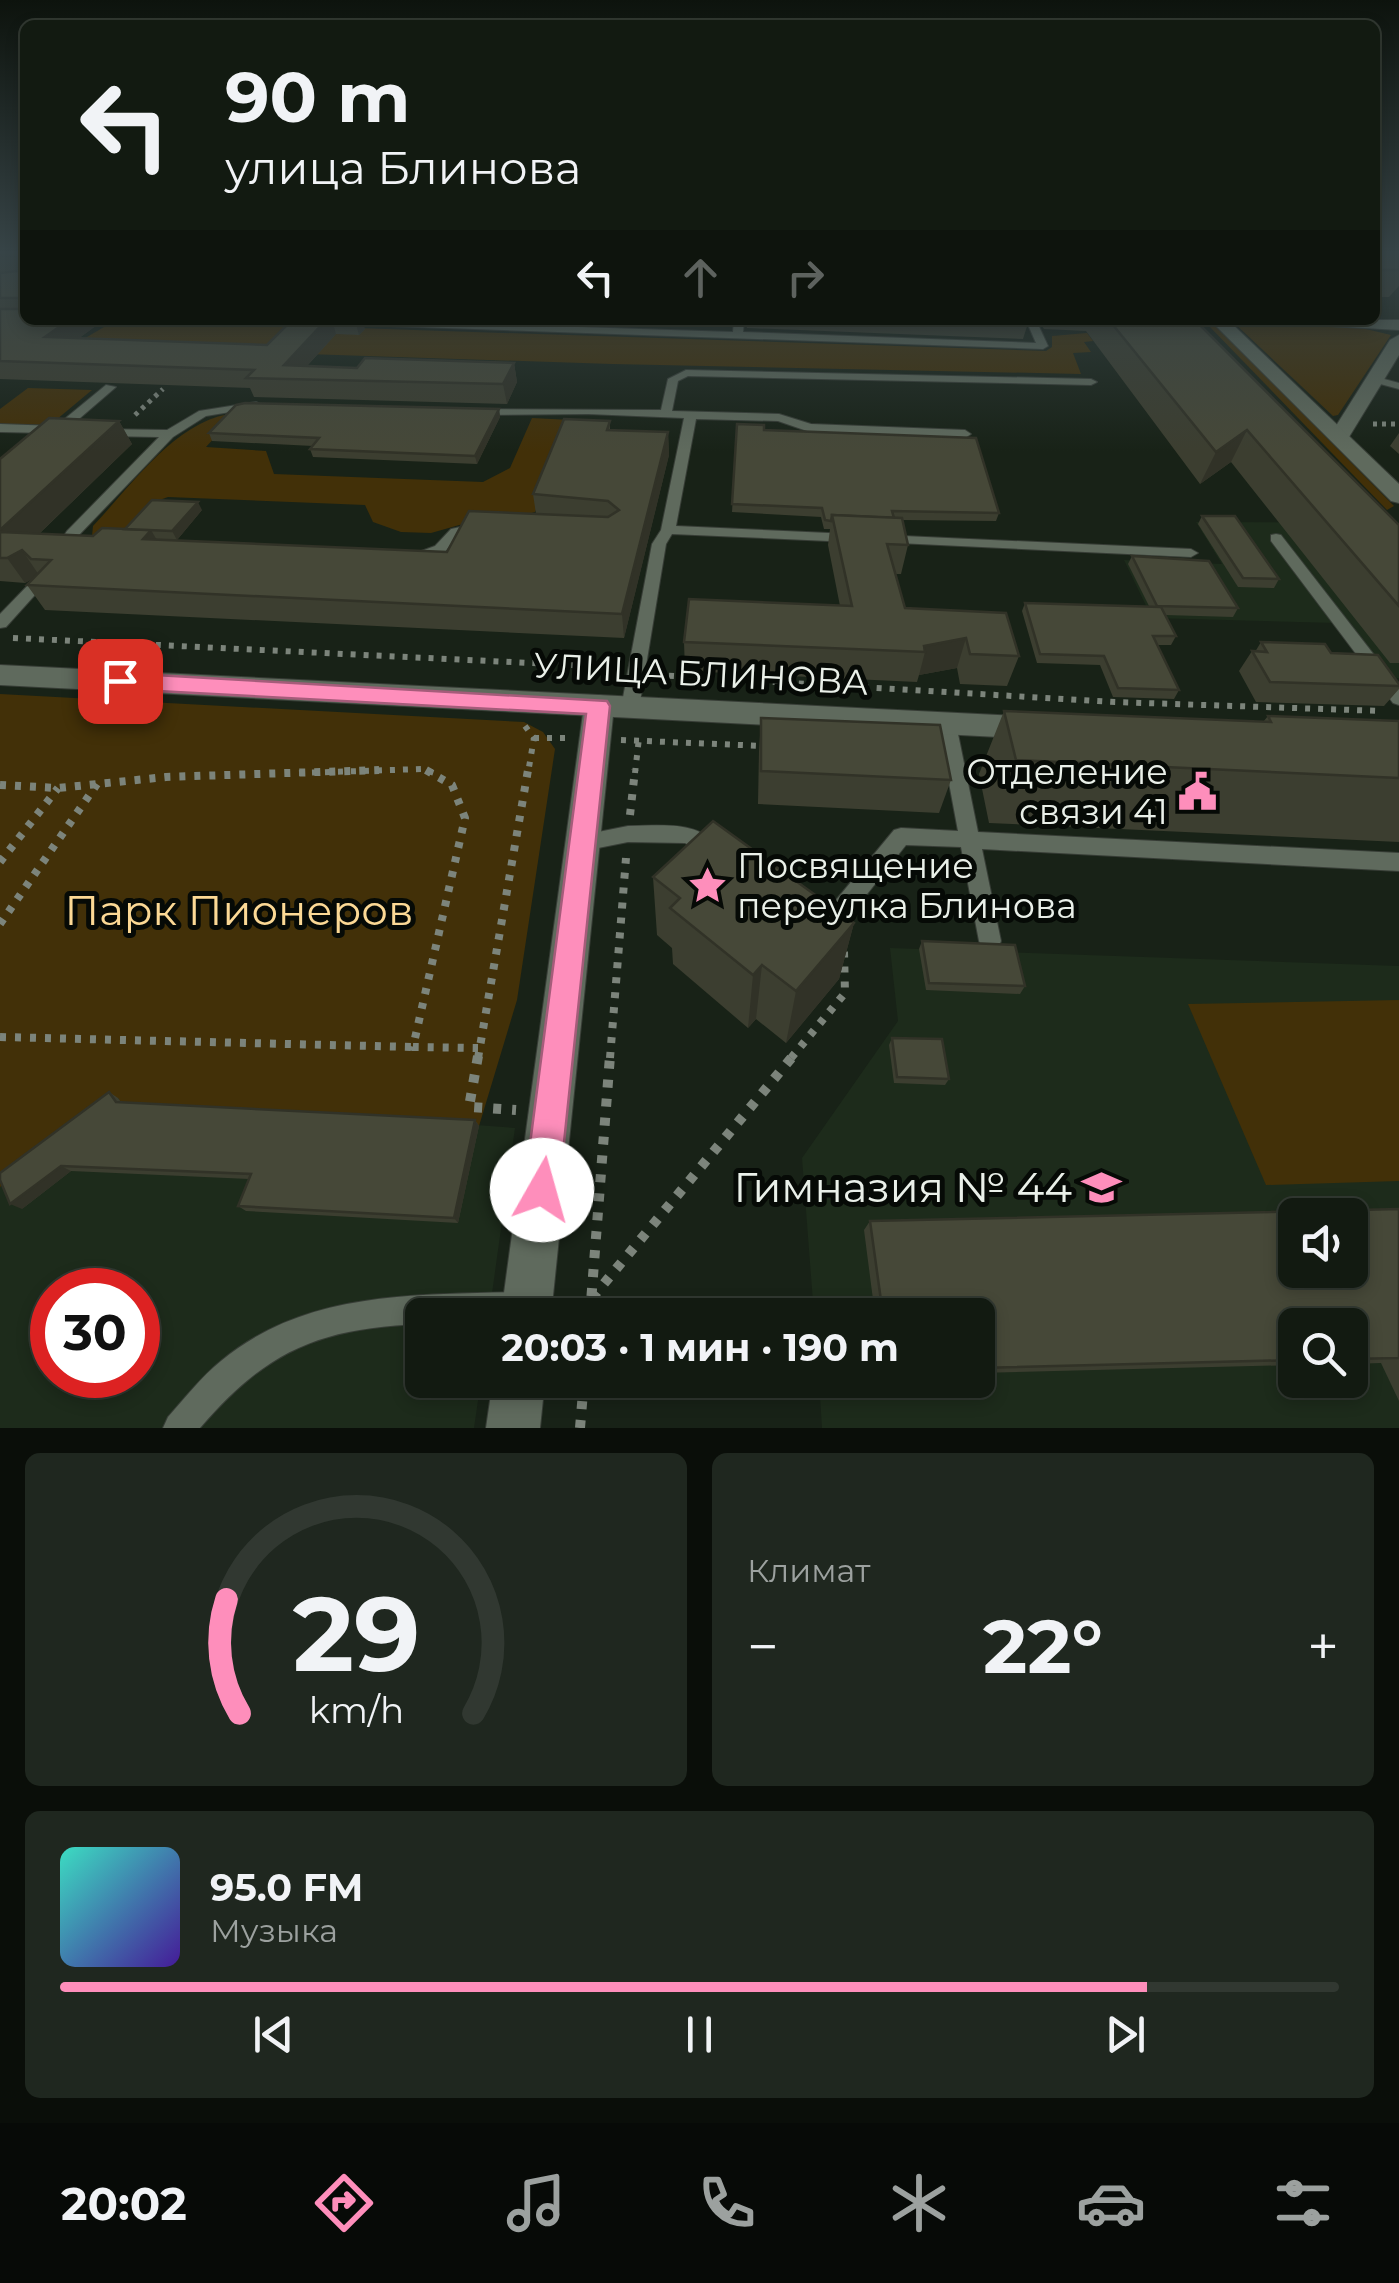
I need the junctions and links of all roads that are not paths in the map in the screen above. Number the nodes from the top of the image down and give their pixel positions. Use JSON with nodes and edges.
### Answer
{"nodes":[{"id":1,"x":545,"y":325,"type":"edge"},
{"id":2,"x":739,"y":325,"type":"edge"},
{"id":3,"x":1033,"y":325,"type":"edge"},
{"id":4,"x":1223,"y":325,"type":"edge"},
{"id":5,"x":738,"y":336,"type":"junction"},
{"id":6,"x":1399,"y":340,"type":"edge"},
{"id":7,"x":1373,"y":379,"type":"junction"},
{"id":8,"x":1091,"y":382,"type":"dead end"},
{"id":9,"x":1399,"y":386,"type":"edge"},
{"id":10,"x":110,"y":387,"type":"edge"},
{"id":11,"x":268,"y":405,"type":"edge"},
{"id":12,"x":464,"y":412,"type":"edge"},
{"id":13,"x":666,"y":414,"type":"junction"},
{"id":14,"x":690,"y":415,"type":"junction"},
{"id":15,"x":0,"y":428,"type":"edge"},
{"id":16,"x":58,"y":430,"type":"junction"},
{"id":17,"x":78,"y":431,"type":"edge"},
{"id":18,"x":96,"y":432,"type":"edge"},
{"id":19,"x":169,"y":434,"type":"junction"},
{"id":20,"x":966,"y":434,"type":"edge"},
{"id":21,"x":1339,"y":437,"type":"junction"},
{"id":22,"x":44,"y":442,"type":"edge"},
{"id":23,"x":1399,"y":496,"type":"edge"},
{"id":24,"x":488,"y":527,"type":"edge"},
{"id":25,"x":668,"y":530,"type":"junction"},
{"id":26,"x":1276,"y":538,"type":"dead end"},
{"id":27,"x":77,"y":543,"type":"junction"},
{"id":28,"x":116,"y":545,"type":"edge"},
{"id":29,"x":1191,"y":553,"type":"dead end"},
{"id":30,"x":402,"y":557,"type":"edge"},
{"id":31,"x":62,"y":558,"type":"edge"},
{"id":32,"x":38,"y":583,"type":"edge"},
{"id":33,"x":0,"y":622,"type":"edge"},
{"id":34,"x":0,"y":674,"type":"edge"},
{"id":35,"x":1399,"y":698,"type":"edge"},
{"id":36,"x":624,"y":708,"type":"junction"},
{"id":37,"x":947,"y":724,"type":"junction"},
{"id":38,"x":1060,"y":729,"type":"edge"},
{"id":39,"x":970,"y":840,"type":"junction"},
{"id":40,"x":583,"y":843,"type":"junction"},
{"id":41,"x":1399,"y":862,"type":"edge"},
{"id":42,"x":734,"y":867,"type":"edge"},
{"id":43,"x":809,"y":920,"type":"edge"},
{"id":44,"x":990,"y":942,"type":"edge"},
{"id":45,"x":529,"y":1298,"type":"edge"},
{"id":46,"x":405,"y":1313,"type":"edge"},
{"id":47,"x":517,"y":1398,"type":"edge"},
{"id":48,"x":179,"y":1428,"type":"edge"},
{"id":49,"x":513,"y":1428,"type":"edge"}],
"edges":[{"from":1,"to":5,"type":"lane"},
{"from":2,"to":5,"type":"lane"},
{"from":3,"to":5,"type":"lane"},
{"from":4,"to":21,"type":"street"},
{"from":6,"to":7,"type":"street"},
{"from":7,"to":9,"type":"lane"},
{"from":7,"to":21,"type":"street"},
{"from":8,"to":13,"type":"lane"},
{"from":10,"to":16,"type":"lane"},
{"from":11,"to":19,"type":"lane"},
{"from":12,"to":13,"type":"lane"},
{"from":13,"to":14,"type":"lane"},
{"from":14,"to":20,"type":"lane"},
{"from":14,"to":25,"type":"lane"},
{"from":15,"to":16,"type":"lane"},
{"from":16,"to":17,"type":"lane"},
{"from":16,"to":22,"type":"lane"},
{"from":18,"to":19,"type":"lane"},
{"from":19,"to":27,"type":"lane"},
{"from":21,"to":23,"type":"street"},
{"from":24,"to":30,"type":"lane"},
{"from":25,"to":29,"type":"lane"},
{"from":25,"to":36,"type":"lane"},
{"from":26,"to":35,"type":"lane"},
{"from":27,"to":28,"type":"lane"},
{"from":27,"to":31,"type":"lane"},
{"from":32,"to":33,"type":"lane"},
{"from":34,"to":36,"type":"street","name":"УЛИЦА БЛИНОВА"},
{"from":36,"to":37,"type":"street","name":"УЛИЦА БЛИНОВА"},
{"from":36,"to":40,"type":"street"},
{"from":37,"to":38,"type":"street","name":"УЛИЦА БЛИНОВА"},
{"from":37,"to":39,"type":"lane"},
{"from":39,"to":41,"type":"lane"},
{"from":39,"to":43,"type":"lane"},
{"from":39,"to":44,"type":"lane"},
{"from":40,"to":42,"type":"lane"},
{"from":40,"to":45,"type":"street"},
{"from":46,"to":48,"type":"lane"},
{"from":47,"to":49,"type":"street"}]}
